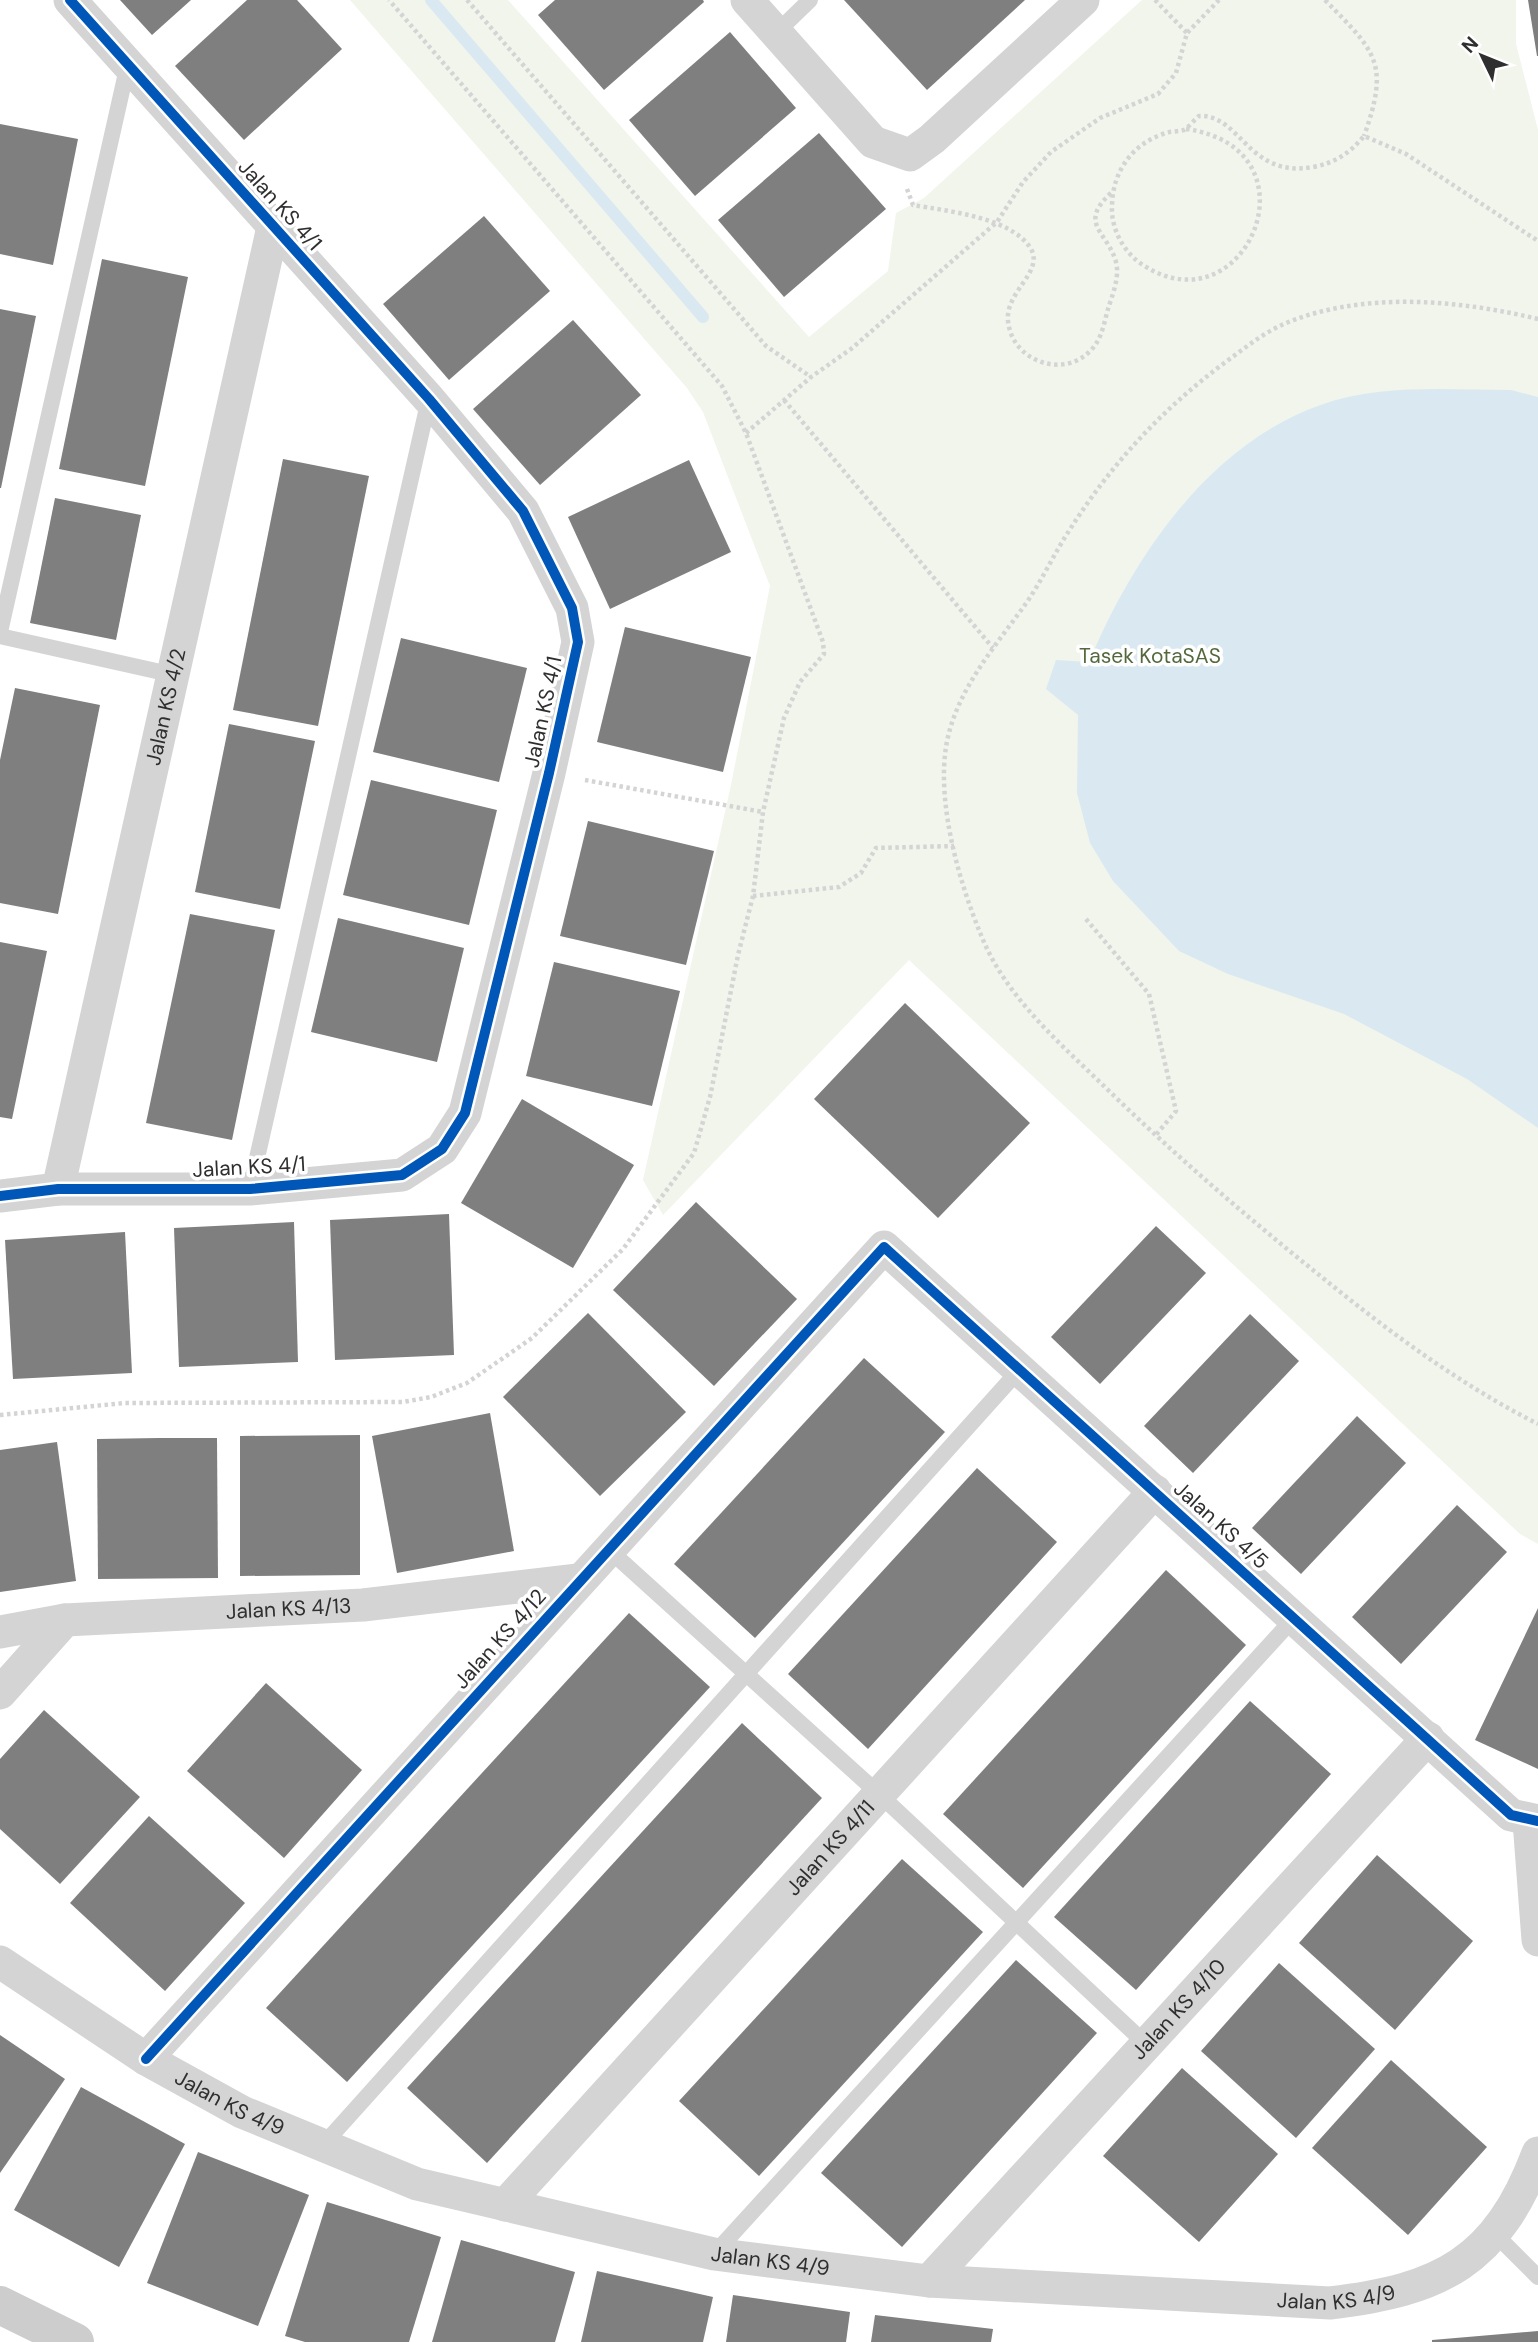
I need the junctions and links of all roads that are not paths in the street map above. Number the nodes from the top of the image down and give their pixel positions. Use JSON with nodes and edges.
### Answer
{"nodes":[{"id":1,"x":70,"y":0,"type":"edge"},
{"id":2,"x":747,"y":0,"type":"edge"},
{"id":3,"x":810,"y":0,"type":"edge"},
{"id":4,"x":1083,"y":0,"type":"edge"},
{"id":5,"x":776,"y":33,"type":"junction"},
{"id":6,"x":128,"y":61,"type":"junction"},
{"id":7,"x":273,"y":227,"type":"junction"},
{"id":8,"x":429,"y":399,"type":"junction"},
{"id":9,"x":0,"y":634,"type":"edge"},
{"id":10,"x":174,"y":675,"type":"junction"},
{"id":11,"x":58,"y":1189,"type":"junction"},
{"id":12,"x":250,"y":1189,"type":"junction"},
{"id":13,"x":0,"y":1196,"type":"edge"},
{"id":14,"x":884,"y":1247,"type":"joint"},
{"id":15,"x":1021,"y":1368,"type":"junction"},
{"id":16,"x":1155,"y":1491,"type":"junction"},
{"id":17,"x":607,"y":1548,"type":"junction"},
{"id":18,"x":578,"y":1580,"type":"junction"},
{"id":19,"x":1294,"y":1618,"type":"junction"},
{"id":20,"x":65,"y":1620,"type":"junction"},
{"id":21,"x":0,"y":1632,"type":"edge"},
{"id":22,"x":747,"y":1674,"type":"junction"},
{"id":23,"x":0,"y":1692,"type":"edge"},
{"id":24,"x":1427,"y":1738,"type":"junction"},
{"id":25,"x":879,"y":1794,"type":"junction"},
{"id":26,"x":1534,"y":1821,"type":"edge"},
{"id":27,"x":1016,"y":1922,"type":"junction"},
{"id":28,"x":1538,"y":1940,"type":"edge"},
{"id":29,"x":0,"y":1962,"type":"edge"},
{"id":30,"x":1146,"y":2044,"type":"junction"},
{"id":31,"x":146,"y":2059,"type":"junction"},
{"id":32,"x":323,"y":2145,"type":"junction"},
{"id":33,"x":1538,"y":2152,"type":"edge"},
{"id":34,"x":505,"y":2205,"type":"junction"},
{"id":35,"x":1495,"y":2234,"type":"junction"},
{"id":36,"x":713,"y":2254,"type":"junction"},
{"id":37,"x":1538,"y":2277,"type":"edge"},
{"id":38,"x":929,"y":2281,"type":"junction"},
{"id":39,"x":0,"y":2305,"type":"edge"},
{"id":40,"x":75,"y":2342,"type":"edge"}],
"edges":[{"from":1,"to":6,"type":"street","name":"Jalan KS 4/1"},
{"from":2,"to":5,"type":"street"},
{"from":3,"to":5,"type":"lane"},
{"from":4,"to":5,"type":"street"},
{"from":6,"to":7,"type":"street","name":"Jalan KS 4/1"},
{"from":6,"to":9,"type":"lane"},
{"from":7,"to":8,"type":"street","name":"Jalan KS 4/1"},
{"from":7,"to":10,"type":"street","name":"Jalan KS 4/2"},
{"from":8,"to":12,"type":"lane"},
{"from":8,"to":12,"type":"street","name":"Jalan KS 4/1"},
{"from":9,"to":10,"type":"lane"},
{"from":10,"to":11,"type":"street","name":"Jalan KS 4/2"},
{"from":11,"to":12,"type":"street","name":"Jalan KS 4/1"},
{"from":11,"to":13,"type":"street","name":"Jalan KS 4/1"},
{"from":14,"to":15,"type":"street","name":"Jalan KS 4/5"},
{"from":14,"to":17,"type":"street","name":"Jalan KS 4/12"},
{"from":15,"to":16,"type":"street","name":"Jalan KS 4/5"},
{"from":15,"to":22,"type":"lane"},
{"from":16,"to":19,"type":"street","name":"Jalan KS 4/5"},
{"from":16,"to":25,"type":"street","name":"Jalan KS 4/11"},
{"from":17,"to":18,"type":"street","name":"Jalan KS 4/12"},
{"from":17,"to":22,"type":"lane"},
{"from":18,"to":20,"type":"street","name":"Jalan KS 4/13"},
{"from":18,"to":31,"type":"street","name":"Jalan KS 4/12"},
{"from":19,"to":24,"type":"street","name":"Jalan KS 4/5"},
{"from":19,"to":27,"type":"lane"},
{"from":20,"to":21,"type":"street","name":"Jalan KS 4/13"},
{"from":20,"to":23,"type":"street"},
{"from":22,"to":25,"type":"lane"},
{"from":22,"to":32,"type":"lane"},
{"from":24,"to":26,"type":"street","name":"Jalan KS 4/5"},
{"from":24,"to":30,"type":"street","name":"Jalan KS 4/10"},
{"from":25,"to":27,"type":"lane"},
{"from":25,"to":34,"type":"street","name":"Jalan KS 4/11"},
{"from":26,"to":28,"type":"street"},
{"from":27,"to":30,"type":"lane"},
{"from":27,"to":36,"type":"lane"},
{"from":29,"to":31,"type":"street","name":"Jalan KS 4/9"},
{"from":30,"to":38,"type":"street","name":"Jalan KS 4/10"},
{"from":31,"to":32,"type":"street","name":"Jalan KS 4/9"},
{"from":32,"to":34,"type":"street","name":"Jalan KS 4/9"},
{"from":33,"to":35,"type":"street","name":"Jalan KS 4/9"},
{"from":34,"to":36,"type":"street","name":"Jalan KS 4/9"},
{"from":35,"to":37,"type":"lane"},
{"from":35,"to":38,"type":"street","name":"Jalan KS 4/9"},
{"from":36,"to":38,"type":"street","name":"Jalan KS 4/9"},
{"from":39,"to":40,"type":"main road"}]}
